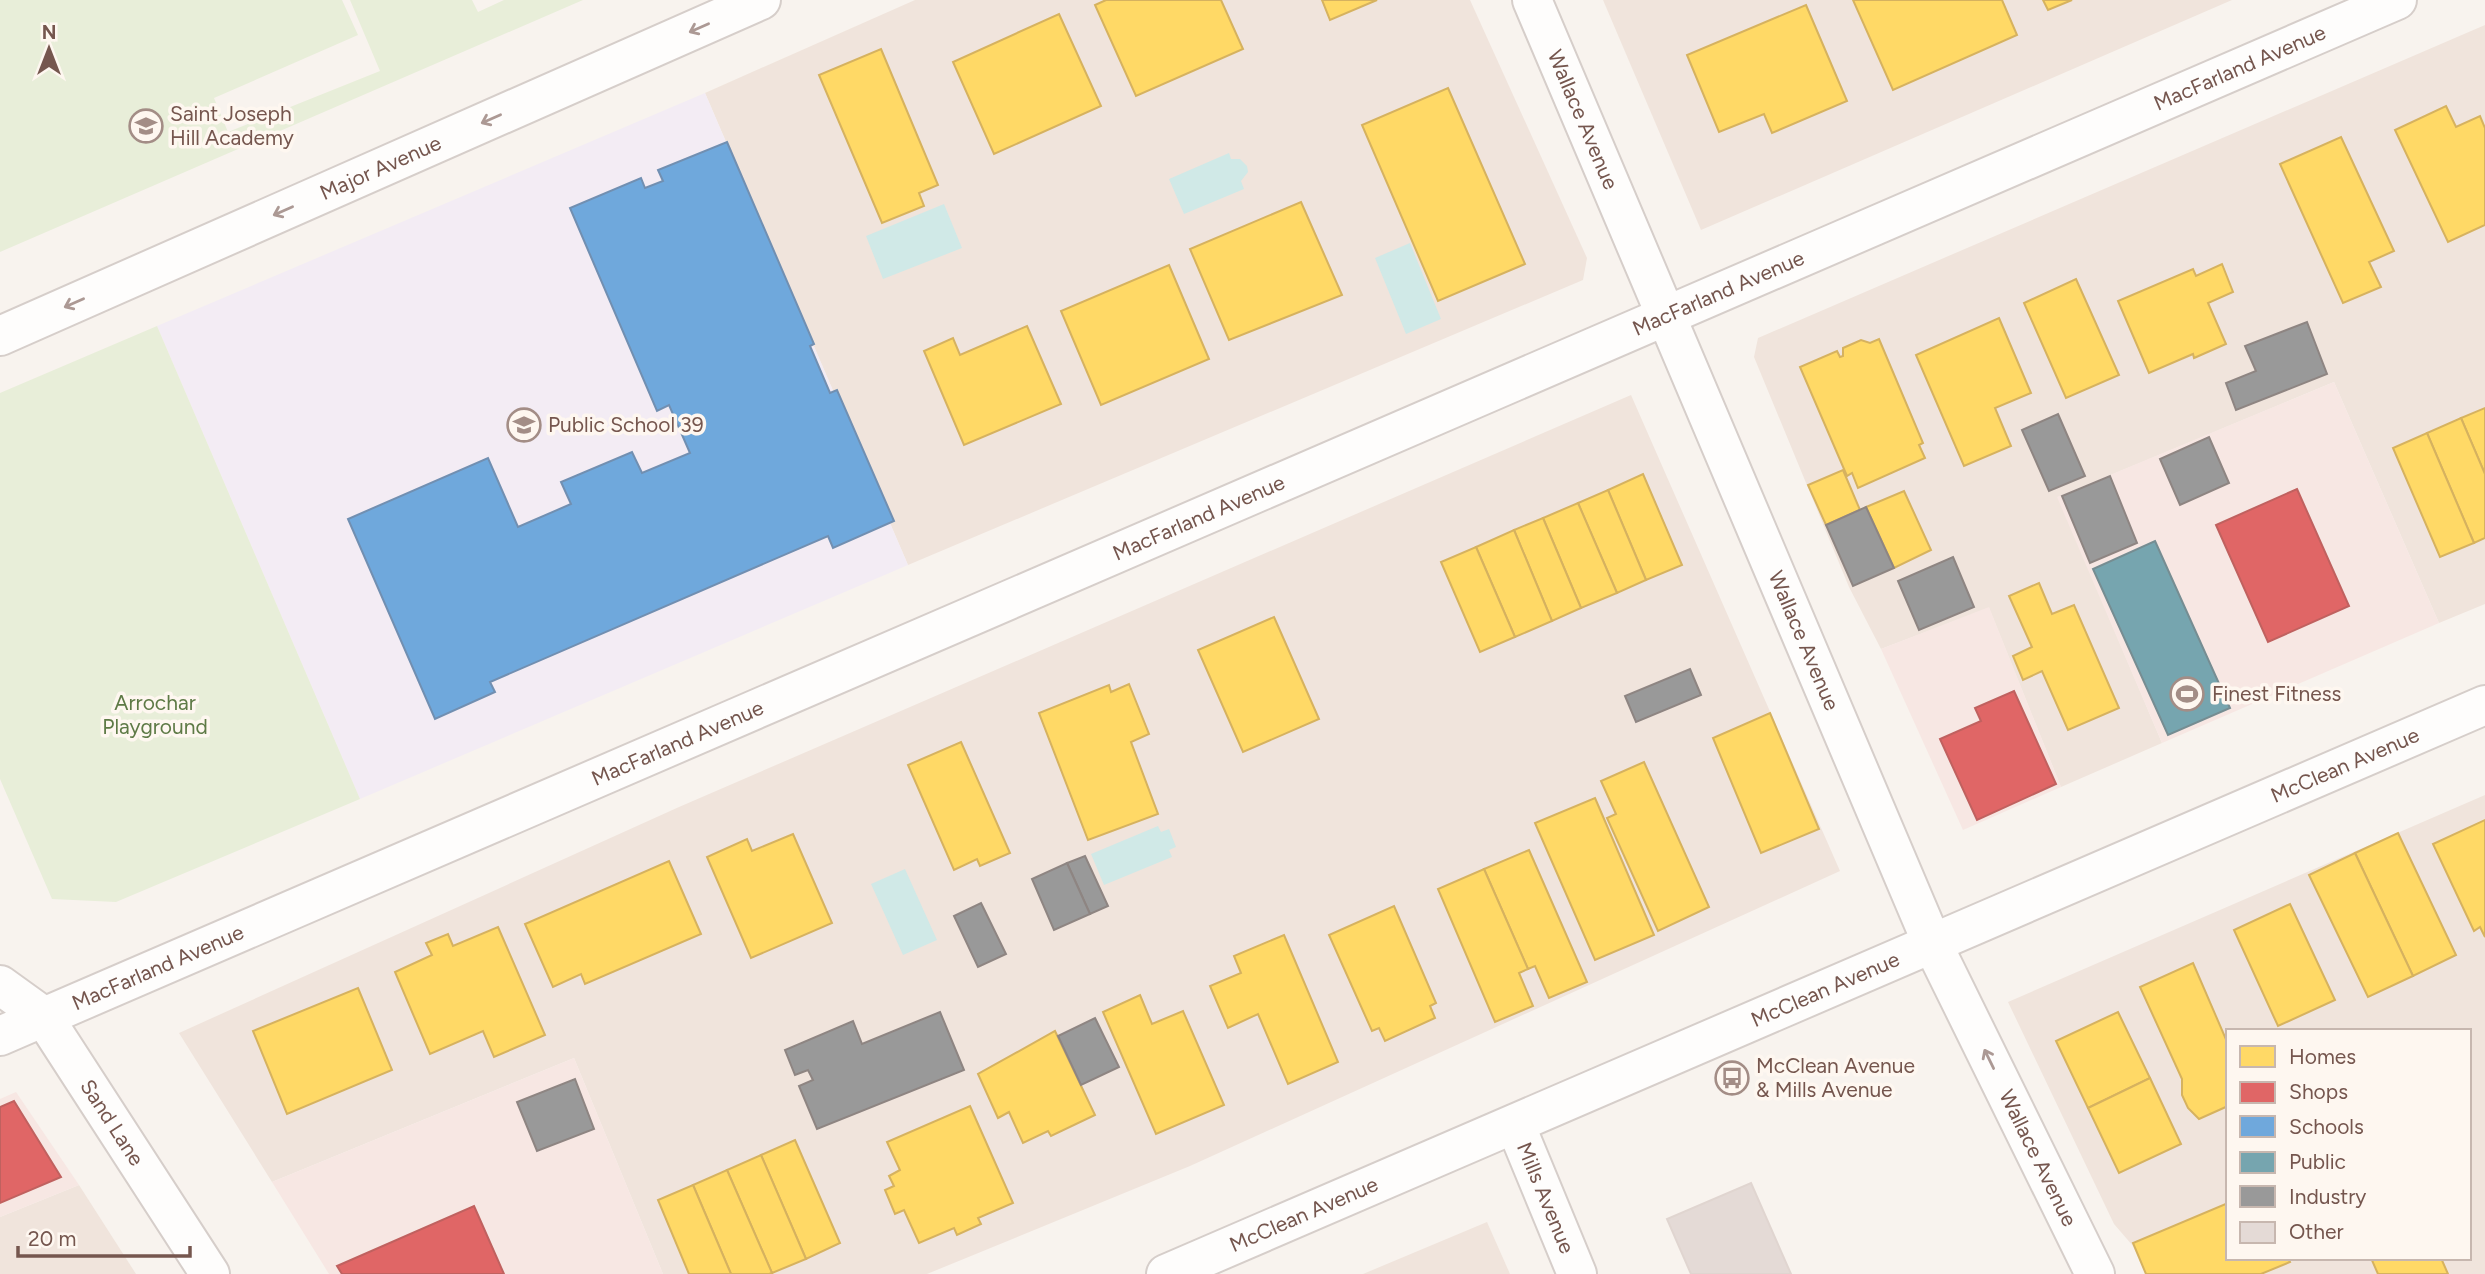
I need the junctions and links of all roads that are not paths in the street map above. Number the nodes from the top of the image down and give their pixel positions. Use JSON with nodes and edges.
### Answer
{"nodes":[{"id":1,"x":761,"y":0,"type":"edge"},
{"id":2,"x":1532,"y":0,"type":"edge"},
{"id":3,"x":2397,"y":0,"type":"edge"},
{"id":4,"x":1667,"y":316,"type":"junction"},
{"id":5,"x":0,"y":336,"type":"edge"},
{"id":6,"x":2485,"y":705,"type":"edge"},
{"id":7,"x":1932,"y":943,"type":"junction"},
{"id":8,"x":0,"y":985,"type":"edge"},
{"id":9,"x":43,"y":1016,"type":"junction"},
{"id":10,"x":0,"y":1036,"type":"edge"},
{"id":11,"x":1515,"y":1124,"type":"junction"},
{"id":12,"x":210,"y":1274,"type":"edge"},
{"id":13,"x":1166,"y":1274,"type":"edge"},
{"id":14,"x":1577,"y":1274,"type":"edge"},
{"id":15,"x":2095,"y":1274,"type":"edge"}],
"edges":[{"from":1,"to":5,"type":"street","name":"Major Avenue","one_way":true},
{"from":2,"to":4,"type":"street","name":"Wallace Avenue"},
{"from":3,"to":4,"type":"street","name":"MacFarland Avenue"},
{"from":4,"to":7,"type":"street","name":"Wallace Avenue"},
{"from":4,"to":9,"type":"street","name":"MacFarland Avenue"},
{"from":6,"to":7,"type":"street","name":"McClean Avenue"},
{"from":7,"to":11,"type":"street","name":"McClean Avenue"},
{"from":15,"to":7,"type":"street","name":"Wallace Avenue","one_way":true},
{"from":8,"to":9,"type":"street","name":"Sand Lane"},
{"from":9,"to":10,"type":"street","name":"MacFarland Avenue"},
{"from":9,"to":12,"type":"street","name":"Sand Lane"},
{"from":11,"to":13,"type":"street","name":"McClean Avenue"},
{"from":11,"to":14,"type":"street","name":"Mills Avenue"}]}
